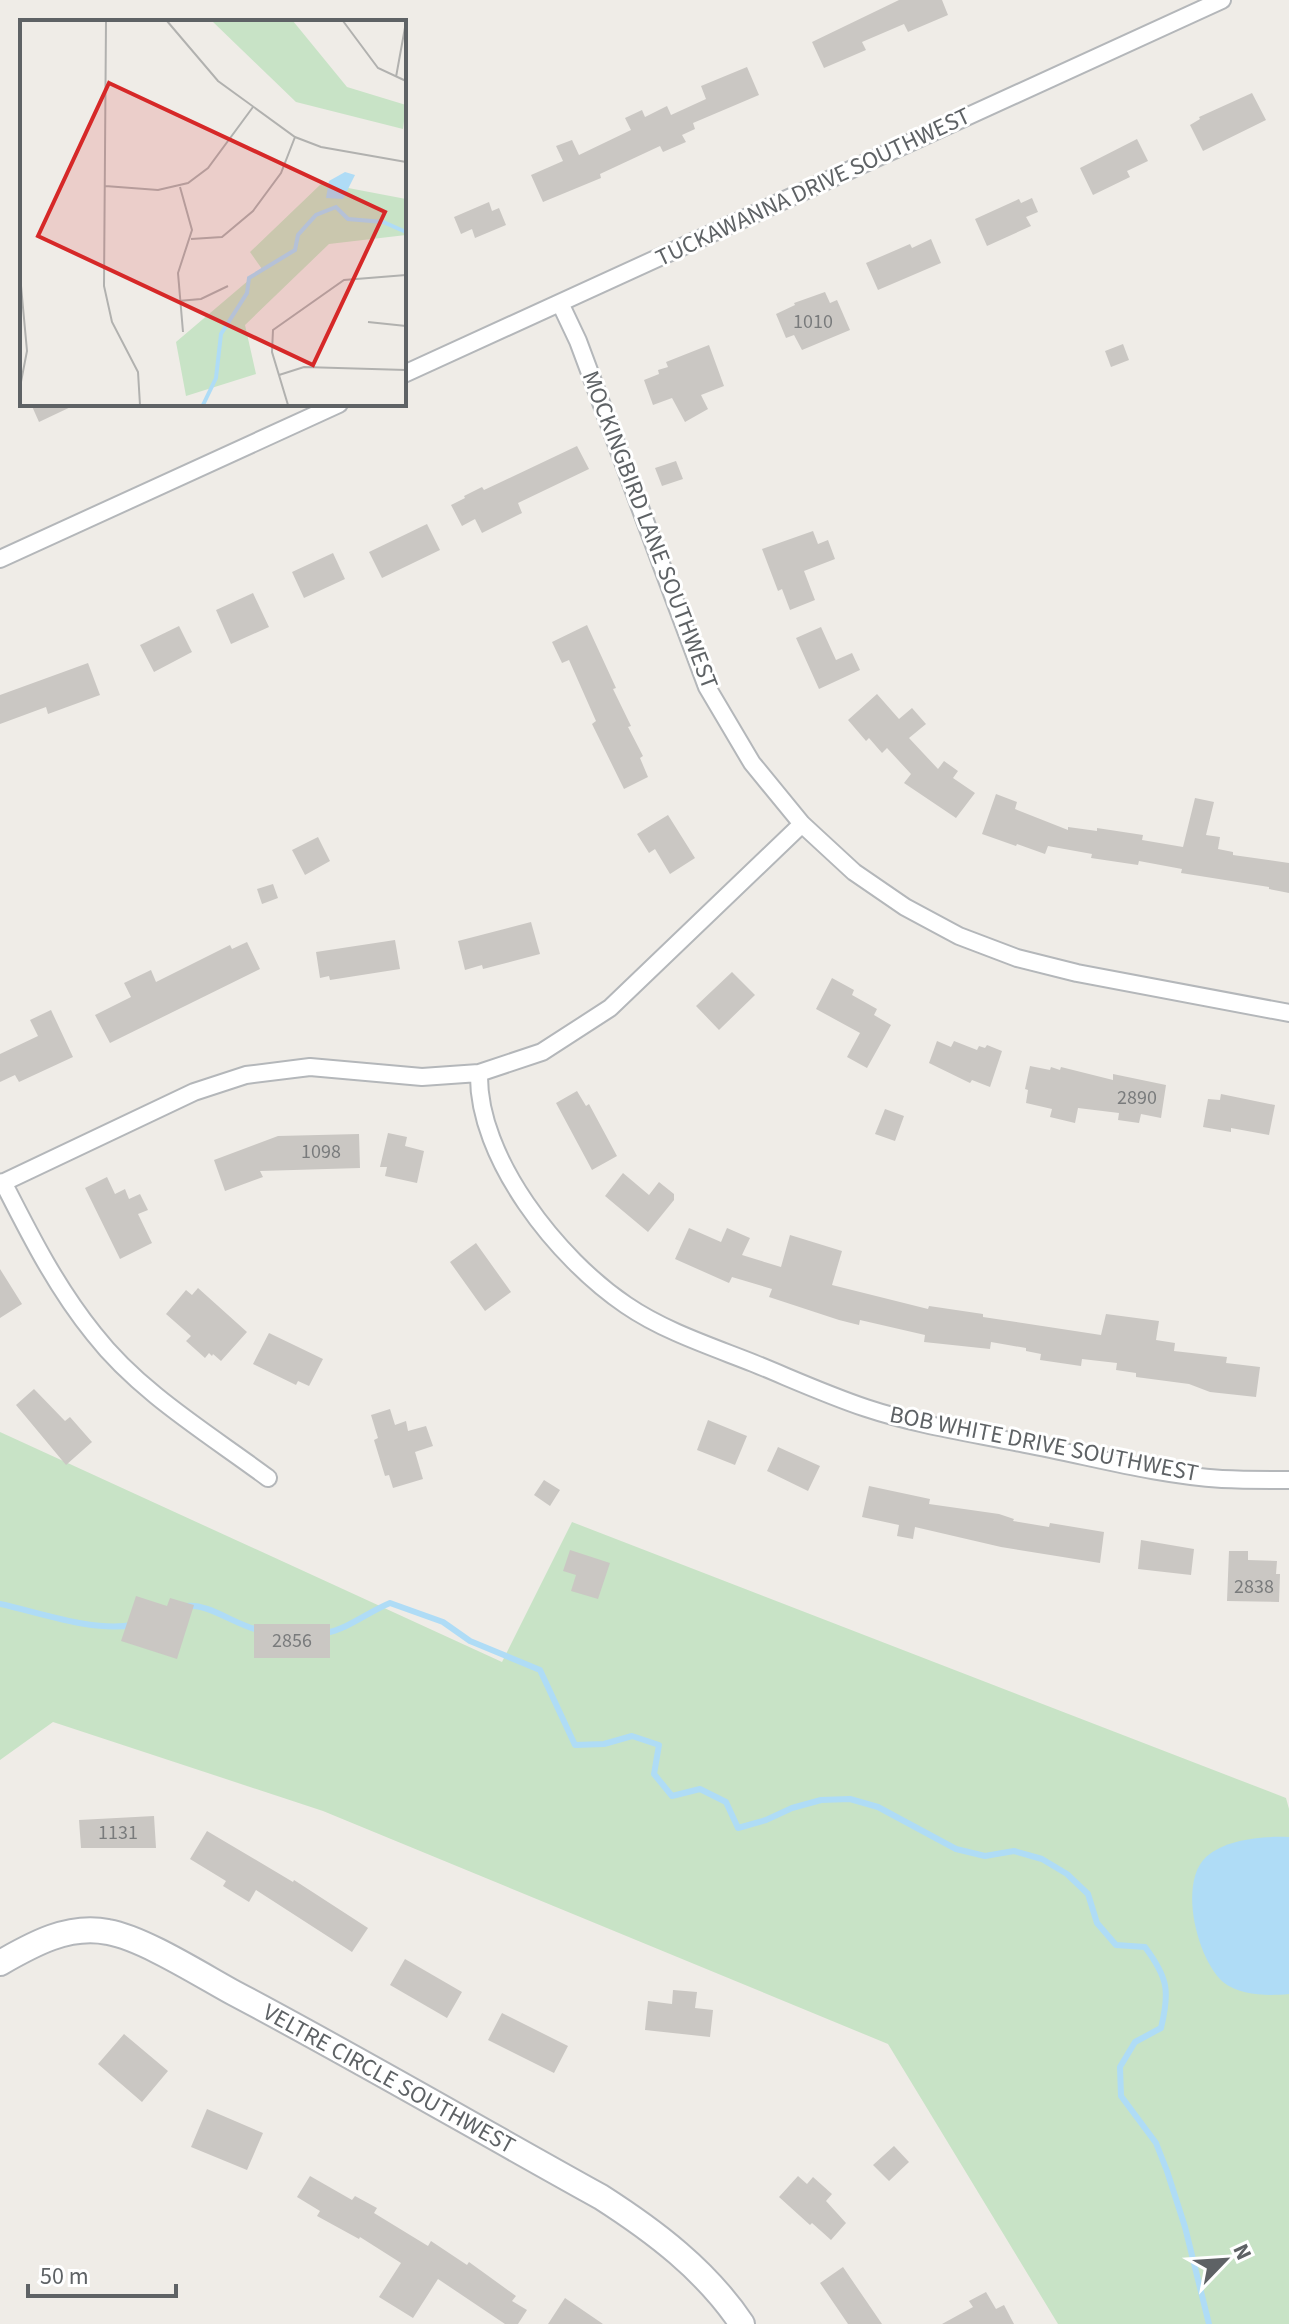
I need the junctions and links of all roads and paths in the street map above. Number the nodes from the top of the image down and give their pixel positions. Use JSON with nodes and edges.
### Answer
{"nodes":[{"id":1,"x":1222,"y":0,"type":"edge"},
{"id":2,"x":560,"y":303,"type":"junction"},
{"id":3,"x":406,"y":373,"type":"edge"},
{"id":4,"x":335,"y":406,"type":"edge"},
{"id":5,"x":0,"y":559,"type":"edge"},
{"id":6,"x":802,"y":824,"type":"junction"},
{"id":7,"x":1289,"y":1013,"type":"edge"},
{"id":8,"x":479,"y":1073,"type":"junction"},
{"id":9,"x":2,"y":1183,"type":"edge"},
{"id":10,"x":268,"y":1478,"type":"dead end"},
{"id":11,"x":1289,"y":1480,"type":"edge"},
{"id":12,"x":0,"y":1963,"type":"edge"},
{"id":13,"x":742,"y":2324,"type":"edge"}],
"edges":[{"from":1,"to":2,"type":"street","name":"TUCKAWANNA DRIVE SOUTHWEST"},
{"from":2,"to":3,"type":"street","name":"TUCKAWANNA DRIVE SOUTHWEST"},
{"from":2,"to":6,"type":"street","name":"MOCKINGBIRD LANE SOUTHWEST"},
{"from":4,"to":5,"type":"street"},
{"from":6,"to":7,"type":"street","name":"MOCKINGBIRD LANE SOUTHWEST"},
{"from":6,"to":8,"type":"street"},
{"from":8,"to":9,"type":"street"},
{"from":8,"to":11,"type":"street","name":"BOB WHITE DRIVE SOUTHWEST"},
{"from":9,"to":10,"type":"street"},
{"from":12,"to":13,"type":"street","name":"VELTRE CIRCLE SOUTHWEST"}]}
